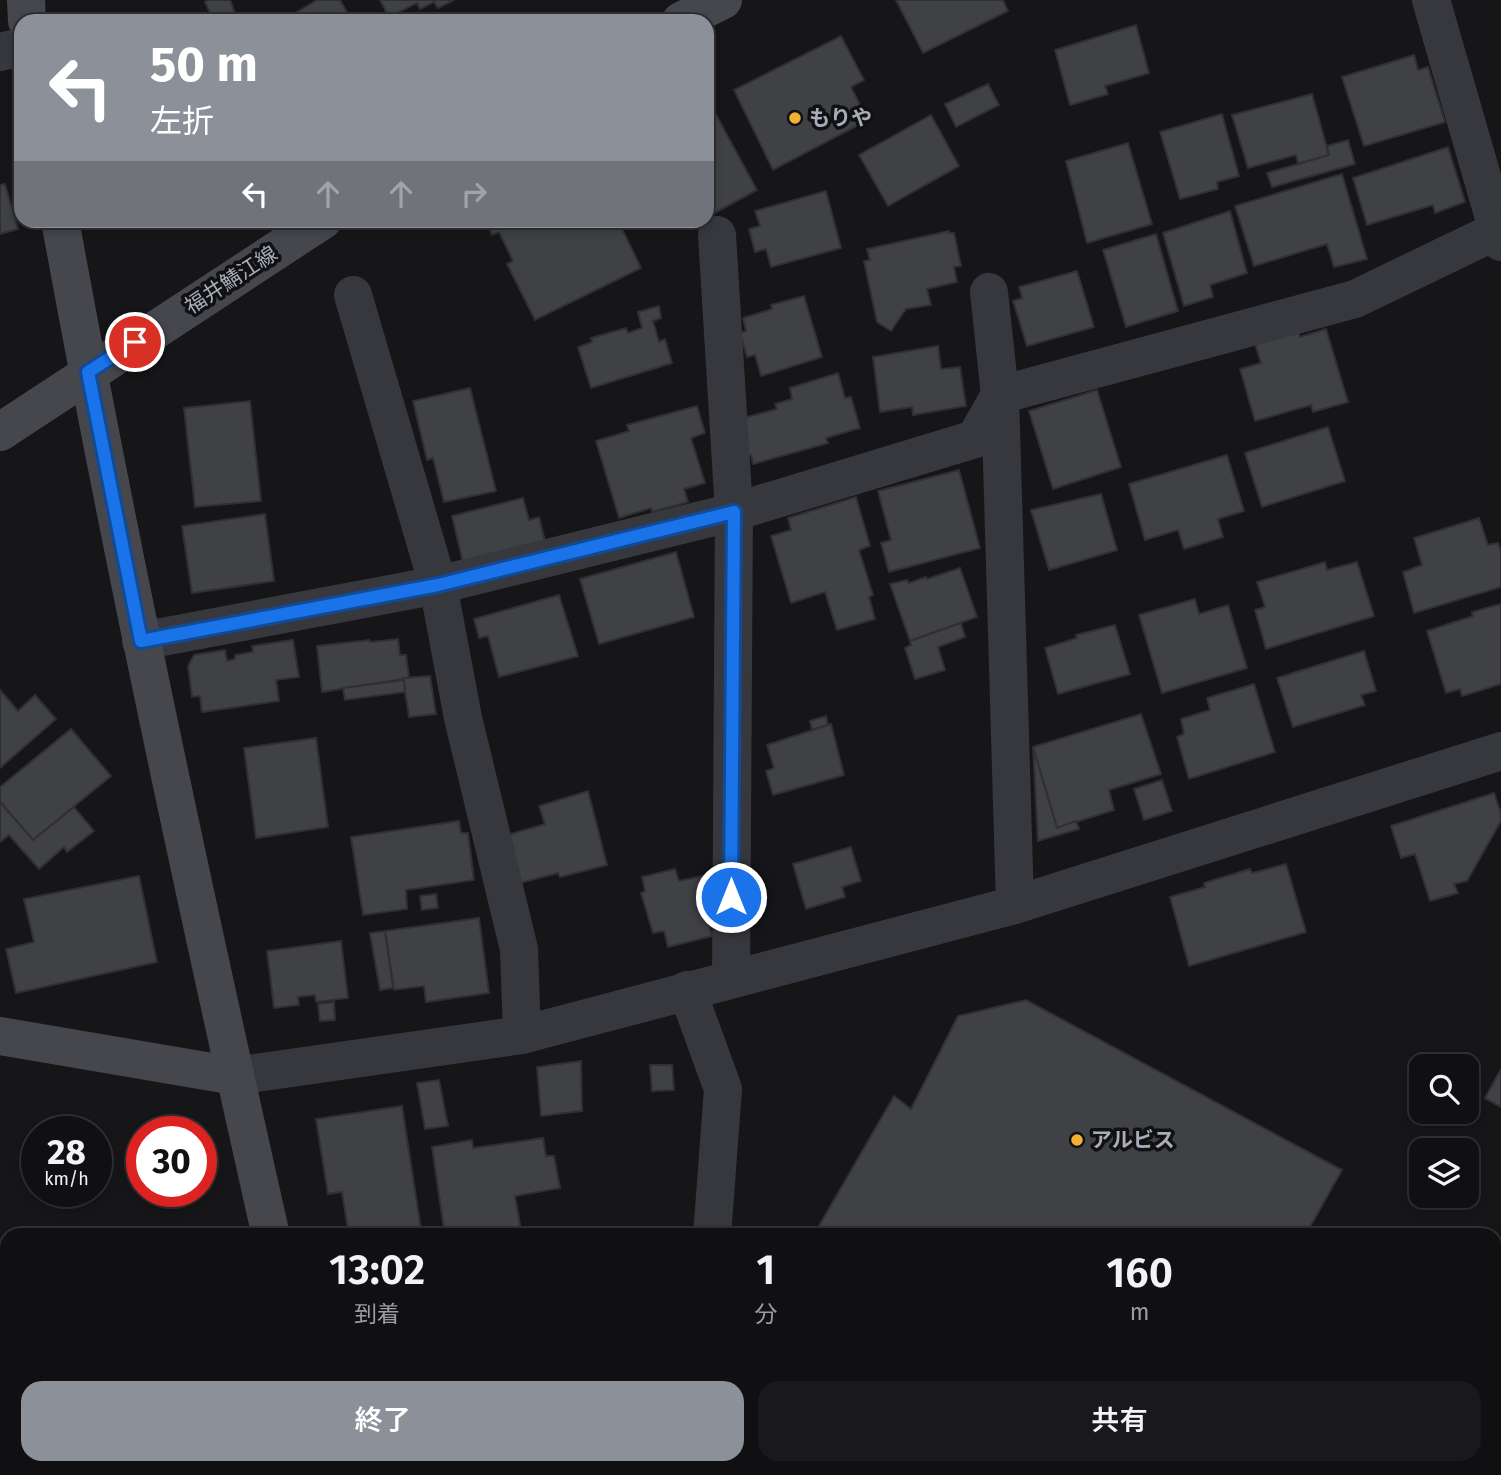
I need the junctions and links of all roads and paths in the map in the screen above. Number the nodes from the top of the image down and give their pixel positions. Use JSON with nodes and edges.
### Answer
{"nodes":[{"id":1,"x":723,"y":0,"type":"edge"},
{"id":2,"x":1431,"y":0,"type":"edge"},
{"id":3,"x":695,"y":14,"type":"edge"},
{"id":4,"x":61,"y":228,"type":"edge"},
{"id":5,"x":311,"y":228,"type":"edge"},
{"id":6,"x":717,"y":235,"type":"dead end"},
{"id":7,"x":1498,"y":237,"type":"edge"},
{"id":8,"x":989,"y":292,"type":"dead end"},
{"id":9,"x":353,"y":295,"type":"dead end"},
{"id":10,"x":88,"y":372,"type":"junction"},
{"id":11,"x":1000,"y":395,"type":"junction"},
{"id":12,"x":0,"y":432,"type":"edge"},
{"id":13,"x":734,"y":512,"type":"junction"},
{"id":14,"x":438,"y":585,"type":"junction"},
{"id":15,"x":141,"y":641,"type":"junction"},
{"id":16,"x":1501,"y":751,"type":"edge"},
{"id":17,"x":1015,"y":905,"type":"junction"},
{"id":18,"x":731,"y":979,"type":"junction"},
{"id":19,"x":687,"y":990,"type":"junction"},
{"id":20,"x":522,"y":1035,"type":"junction"},
{"id":21,"x":0,"y":1037,"type":"edge"},
{"id":22,"x":235,"y":1076,"type":"junction"},
{"id":23,"x":269,"y":1228,"type":"edge"},
{"id":24,"x":713,"y":1228,"type":"edge"}],
"edges":[{"from":1,"to":3,"type":"street"},
{"from":2,"to":7,"type":"street"},
{"from":4,"to":10,"type":"street"},
{"from":5,"to":10,"type":"street","name":"福井鯖江線"},
{"from":6,"to":13,"type":"street"},
{"from":7,"to":11,"type":"street"},
{"from":8,"to":11,"type":"street"},
{"from":9,"to":14,"type":"street"},
{"from":10,"to":12,"type":"street","name":"福井鯖江線"},
{"from":10,"to":15,"type":"street"},
{"from":11,"to":13,"type":"street"},
{"from":11,"to":17,"type":"street"},
{"from":13,"to":14,"type":"street"},
{"from":13,"to":18,"type":"street"},
{"from":14,"to":15,"type":"street"},
{"from":14,"to":20,"type":"street"},
{"from":15,"to":22,"type":"street"},
{"from":16,"to":17,"type":"street"},
{"from":17,"to":18,"type":"street"},
{"from":18,"to":19,"type":"street"},
{"from":19,"to":20,"type":"street"},
{"from":19,"to":24,"type":"street"},
{"from":20,"to":22,"type":"street"},
{"from":21,"to":22,"type":"street"},
{"from":22,"to":23,"type":"street"}]}
